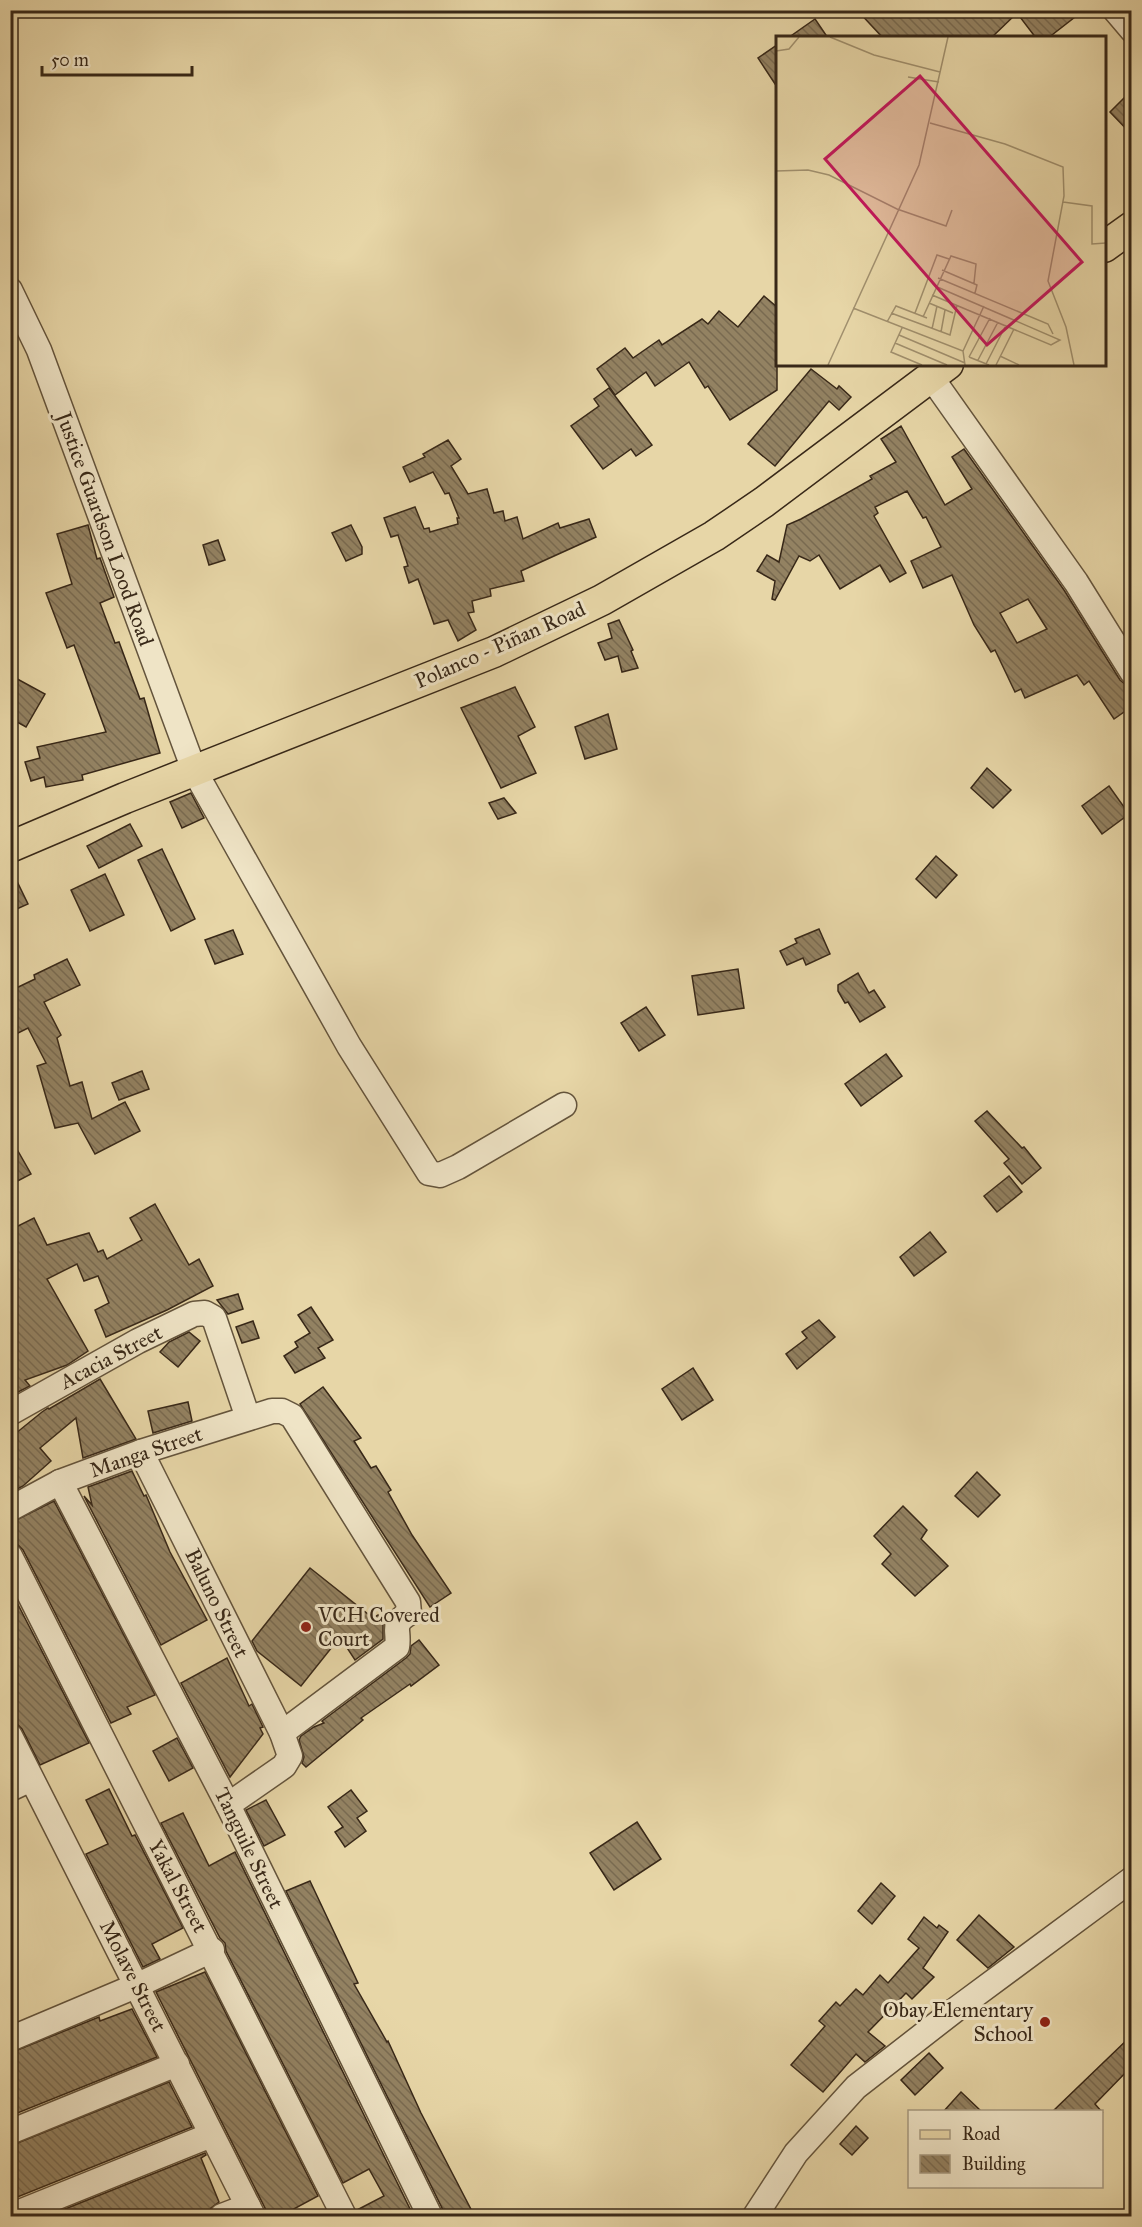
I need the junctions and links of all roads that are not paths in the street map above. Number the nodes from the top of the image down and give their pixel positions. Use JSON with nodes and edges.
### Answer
{"nodes":[{"id":1,"x":1115,"y":10,"type":"edge"},
{"id":2,"x":1131,"y":30,"type":"edge"},
{"id":3,"x":1131,"y":227,"type":"edge"},
{"id":4,"x":1106,"y":246,"type":"edge"},
{"id":5,"x":10,"y":290,"type":"edge"},
{"id":6,"x":939,"y":371,"type":"edge"},
{"id":7,"x":1131,"y":672,"type":"edge"},
{"id":8,"x":194,"y":770,"type":"junction"},
{"id":9,"x":10,"y":847,"type":"edge"},
{"id":10,"x":564,"y":1105,"type":"dead end"},
{"id":11,"x":10,"y":1413,"type":"edge"},
{"id":12,"x":248,"y":1418,"type":"junction"},
{"id":13,"x":141,"y":1452,"type":"junction"},
{"id":14,"x":60,"y":1482,"type":"junction"},
{"id":15,"x":10,"y":1509,"type":"edge"},
{"id":16,"x":10,"y":1556,"type":"edge"},
{"id":17,"x":282,"y":1734,"type":"junction"},
{"id":18,"x":10,"y":1736,"type":"edge"},
{"id":19,"x":21,"y":1784,"type":"edge"},
{"id":20,"x":228,"y":1805,"type":"junction"},
{"id":21,"x":1131,"y":1879,"type":"edge"},
{"id":22,"x":212,"y":1950,"type":"junction"},
{"id":23,"x":138,"y":1985,"type":"junction"},
{"id":24,"x":10,"y":2039,"type":"edge"},
{"id":25,"x":177,"y":2064,"type":"junction"},
{"id":26,"x":10,"y":2132,"type":"edge"},
{"id":27,"x":211,"y":2135,"type":"junction"},
{"id":28,"x":251,"y":2211,"type":"edge"},
{"id":29,"x":10,"y":2216,"type":"edge"},
{"id":30,"x":222,"y":2217,"type":"edge"},
{"id":31,"x":344,"y":2217,"type":"edge"},
{"id":32,"x":430,"y":2217,"type":"edge"},
{"id":33,"x":755,"y":2217,"type":"edge"}],
"edges":[{"from":1,"to":2,"type":"street"},
{"from":3,"to":4,"type":"main road"},
{"from":5,"to":8,"type":"street","name":"Justice Guardson Lood Road"},
{"from":6,"to":7,"type":"street"},
{"from":6,"to":8,"type":"main road","name":"Polanco - Piñan Road"},
{"from":8,"to":9,"type":"main road","name":"Polanco - Piñan Road"},
{"from":8,"to":10,"type":"street","name":"Justice Guardson Lood Road"},
{"from":11,"to":12,"type":"street","name":"Acacia Street"},
{"from":12,"to":13,"type":"street","name":"Manga Street"},
{"from":12,"to":17,"type":"street","name":"Manga Street"},
{"from":13,"to":14,"type":"street","name":"Manga Street"},
{"from":13,"to":17,"type":"street","name":"Baluno Street"},
{"from":14,"to":15,"type":"street","name":"Manga Street"},
{"from":14,"to":20,"type":"street","name":"Tanguile Street"},
{"from":16,"to":22,"type":"street","name":"Yakal Street"},
{"from":17,"to":20,"type":"street","name":"Baluno Street"},
{"from":18,"to":19,"type":"street","name":"Molave Street"},
{"from":19,"to":23,"type":"street","name":"Molave Street"},
{"from":20,"to":32,"type":"street","name":"Tanguile Street"},
{"from":21,"to":33,"type":"street"},
{"from":22,"to":23,"type":"street"},
{"from":22,"to":31,"type":"street","name":"Yakal Street"},
{"from":23,"to":24,"type":"street"},
{"from":23,"to":25,"type":"street","name":"Molave Street"},
{"from":25,"to":26,"type":"street"},
{"from":25,"to":27,"type":"street","name":"Molave Street"},
{"from":27,"to":28,"type":"street","name":"Molave Street"},
{"from":27,"to":29,"type":"street"},
{"from":28,"to":30,"type":"street"}]}
